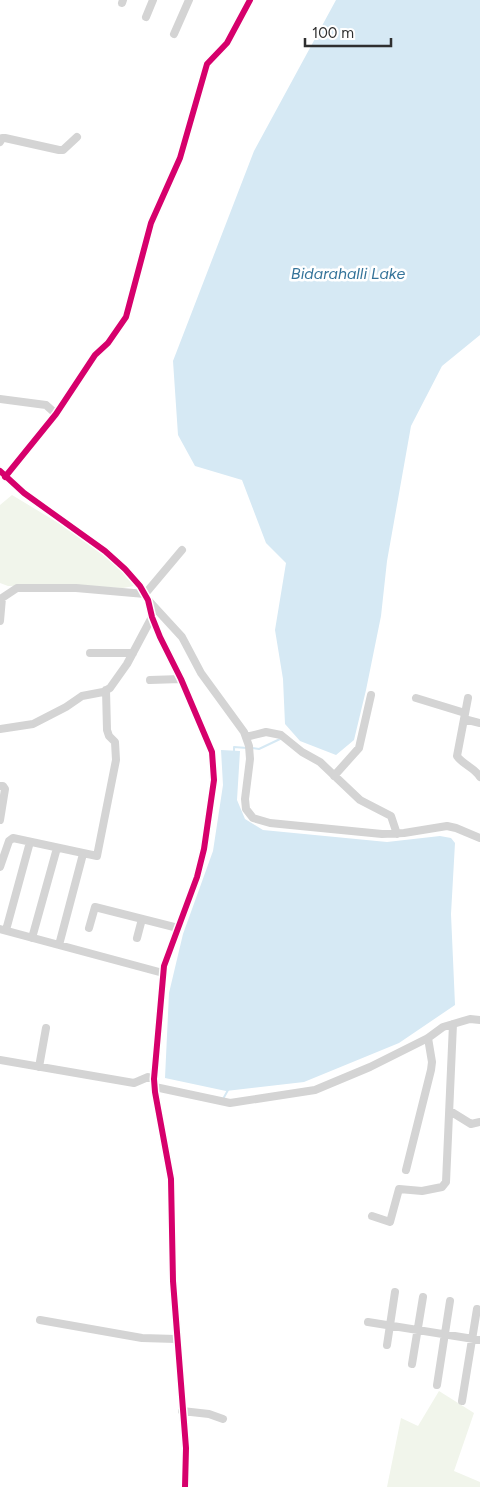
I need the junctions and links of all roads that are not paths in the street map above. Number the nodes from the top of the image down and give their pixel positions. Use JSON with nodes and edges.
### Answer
{"nodes":[{"id":1,"x":153,"y":0,"type":"edge"},
{"id":2,"x":189,"y":0,"type":"edge"},
{"id":3,"x":250,"y":0,"type":"edge"},
{"id":4,"x":146,"y":17,"type":"dead end"},
{"id":5,"x":174,"y":34,"type":"dead end"},
{"id":6,"x":77,"y":137,"type":"dead end"},
{"id":7,"x":0,"y":142,"type":"edge"},
{"id":8,"x":0,"y":398,"type":"edge"},
{"id":9,"x":56,"y":414,"type":"junction"},
{"id":10,"x":3,"y":474,"type":"edge"},
{"id":11,"x":182,"y":550,"type":"dead end"},
{"id":12,"x":146,"y":597,"type":"junction"},
{"id":13,"x":152,"y":617,"type":"junction"},
{"id":14,"x":0,"y":621,"type":"edge"},
{"id":15,"x":90,"y":653,"type":"dead end"},
{"id":16,"x":133,"y":653,"type":"junction"},
{"id":17,"x":181,"y":679,"type":"junction"},
{"id":18,"x":150,"y":680,"type":"dead end"},
{"id":19,"x":106,"y":690,"type":"junction"},
{"id":20,"x":371,"y":695,"type":"dead end"},
{"id":21,"x":416,"y":698,"type":"dead end"},
{"id":22,"x":468,"y":698,"type":"dead end"},
{"id":23,"x":464,"y":716,"type":"junction"},
{"id":24,"x":480,"y":722,"type":"edge"},
{"id":25,"x":0,"y":729,"type":"edge"},
{"id":26,"x":246,"y":737,"type":"junction"},
{"id":27,"x":334,"y":776,"type":"junction"},
{"id":28,"x":480,"y":777,"type":"edge"},
{"id":29,"x":0,"y":786,"type":"edge"},
{"id":30,"x":0,"y":820,"type":"edge"},
{"id":31,"x":397,"y":834,"type":"junction"},
{"id":32,"x":480,"y":838,"type":"edge"},
{"id":33,"x":30,"y":842,"type":"junction"},
{"id":34,"x":58,"y":848,"type":"junction"},
{"id":35,"x":83,"y":854,"type":"junction"},
{"id":36,"x":0,"y":867,"type":"edge"},
{"id":37,"x":142,"y":919,"type":"junction"},
{"id":38,"x":89,"y":928,"type":"dead end"},
{"id":39,"x":178,"y":928,"type":"junction"},
{"id":40,"x":3,"y":930,"type":"edge"},
{"id":41,"x":32,"y":938,"type":"junction"},
{"id":42,"x":137,"y":938,"type":"dead end"},
{"id":43,"x":59,"y":945,"type":"junction"},
{"id":44,"x":163,"y":973,"type":"junction"},
{"id":45,"x":480,"y":1020,"type":"edge"},
{"id":46,"x":453,"y":1024,"type":"junction"},
{"id":47,"x":46,"y":1028,"type":"dead end"},
{"id":48,"x":428,"y":1038,"type":"junction"},
{"id":49,"x":0,"y":1060,"type":"edge"},
{"id":50,"x":39,"y":1066,"type":"junction"},
{"id":51,"x":155,"y":1083,"type":"junction"},
{"id":52,"x":450,"y":1111,"type":"junction"},
{"id":53,"x":480,"y":1122,"type":"edge"},
{"id":54,"x":406,"y":1170,"type":"dead end"},
{"id":55,"x":372,"y":1216,"type":"dead end"},
{"id":56,"x":395,"y":1292,"type":"dead end"},
{"id":57,"x":423,"y":1297,"type":"dead end"},
{"id":58,"x":450,"y":1301,"type":"dead end"},
{"id":59,"x":477,"y":1309,"type":"dead end"},
{"id":60,"x":40,"y":1320,"type":"dead end"},
{"id":61,"x":368,"y":1322,"type":"dead end"},
{"id":62,"x":390,"y":1325,"type":"junction"},
{"id":63,"x":417,"y":1330,"type":"junction"},
{"id":64,"x":446,"y":1334,"type":"junction"},
{"id":65,"x":176,"y":1339,"type":"junction"},
{"id":66,"x":476,"y":1340,"type":"edge"},
{"id":67,"x":387,"y":1345,"type":"dead end"},
{"id":68,"x":412,"y":1364,"type":"dead end"},
{"id":69,"x":437,"y":1385,"type":"dead end"},
{"id":70,"x":462,"y":1401,"type":"dead end"},
{"id":71,"x":182,"y":1411,"type":"junction"},
{"id":72,"x":223,"y":1419,"type":"dead end"},
{"id":73,"x":185,"y":1487,"type":"edge"}],
"edges":[{"from":1,"to":4,"type":"street"},
{"from":2,"to":5,"type":"street"},
{"from":3,"to":9,"type":"street"},
{"from":6,"to":7,"type":"street"},
{"from":8,"to":9,"type":"street"},
{"from":9,"to":10,"type":"street"},
{"from":10,"to":12,"type":"street"},
{"from":11,"to":12,"type":"street"},
{"from":12,"to":13,"type":"street"},
{"from":12,"to":14,"type":"street"},
{"from":12,"to":26,"type":"street"},
{"from":13,"to":16,"type":"street"},
{"from":13,"to":17,"type":"street"},
{"from":15,"to":16,"type":"street"},
{"from":16,"to":19,"type":"street"},
{"from":17,"to":18,"type":"street"},
{"from":17,"to":39,"type":"street"},
{"from":19,"to":25,"type":"street"},
{"from":19,"to":35,"type":"street"},
{"from":20,"to":27,"type":"street"},
{"from":21,"to":23,"type":"street"},
{"from":22,"to":23,"type":"street"},
{"from":23,"to":24,"type":"street"},
{"from":23,"to":28,"type":"street"},
{"from":26,"to":27,"type":"street"},
{"from":26,"to":31,"type":"street"},
{"from":27,"to":31,"type":"street"},
{"from":29,"to":30,"type":"street"},
{"from":31,"to":32,"type":"street"},
{"from":33,"to":34,"type":"street"},
{"from":33,"to":36,"type":"street"},
{"from":33,"to":40,"type":"street"},
{"from":34,"to":35,"type":"street"},
{"from":34,"to":41,"type":"street"},
{"from":35,"to":43,"type":"street"},
{"from":37,"to":38,"type":"street"},
{"from":37,"to":39,"type":"street"},
{"from":37,"to":42,"type":"street"},
{"from":39,"to":44,"type":"street"},
{"from":40,"to":41,"type":"street"},
{"from":41,"to":43,"type":"street"},
{"from":43,"to":44,"type":"street"},
{"from":44,"to":51,"type":"street"},
{"from":45,"to":46,"type":"street"},
{"from":46,"to":48,"type":"street"},
{"from":46,"to":52,"type":"street"},
{"from":47,"to":50,"type":"street"},
{"from":48,"to":51,"type":"street"},
{"from":48,"to":54,"type":"street"},
{"from":49,"to":50,"type":"street"},
{"from":50,"to":51,"type":"street"},
{"from":51,"to":65,"type":"street"},
{"from":52,"to":53,"type":"street"},
{"from":52,"to":55,"type":"street"},
{"from":56,"to":62,"type":"street"},
{"from":57,"to":63,"type":"street"},
{"from":58,"to":64,"type":"street"},
{"from":59,"to":66,"type":"street"},
{"from":60,"to":65,"type":"street"},
{"from":61,"to":62,"type":"street"},
{"from":62,"to":63,"type":"street"},
{"from":62,"to":67,"type":"street"},
{"from":63,"to":64,"type":"street"},
{"from":63,"to":68,"type":"street"},
{"from":64,"to":66,"type":"street"},
{"from":64,"to":69,"type":"street"},
{"from":65,"to":71,"type":"street"},
{"from":66,"to":70,"type":"street"},
{"from":71,"to":72,"type":"street"},
{"from":71,"to":73,"type":"street"}]}
